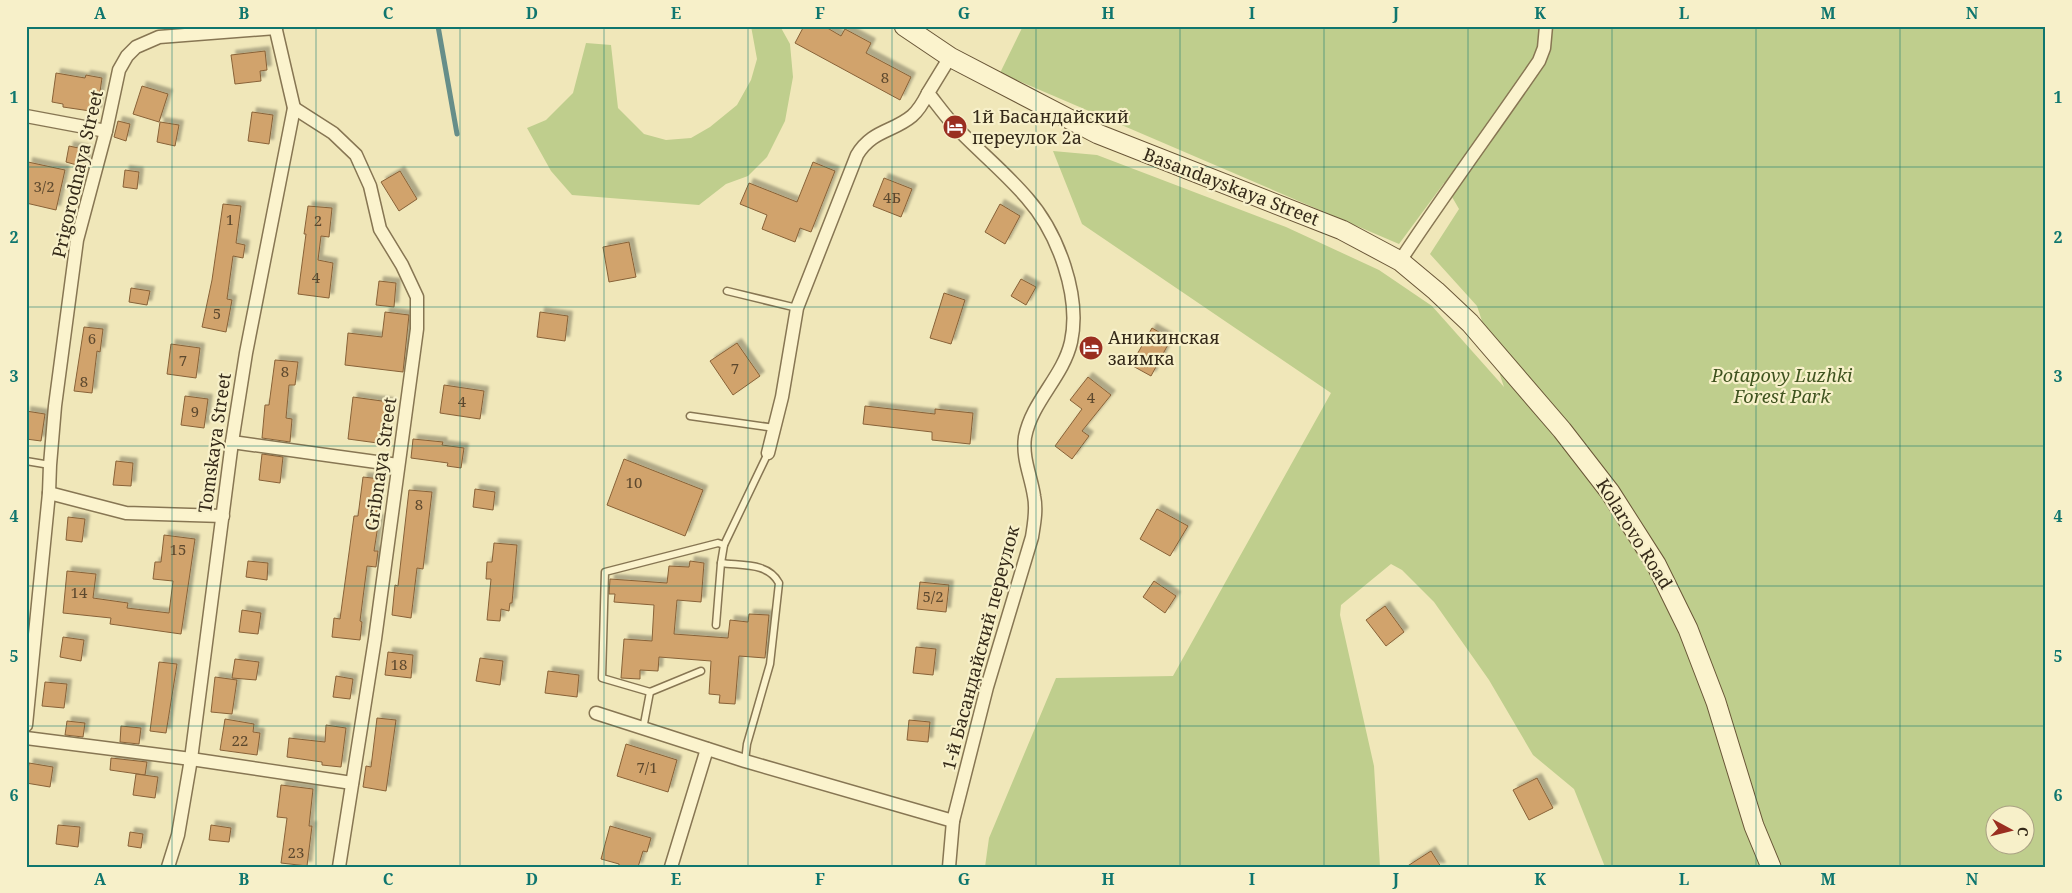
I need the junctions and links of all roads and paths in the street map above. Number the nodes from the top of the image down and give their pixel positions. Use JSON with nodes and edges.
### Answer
{"nodes":[{"id":1,"x":904,"y":26,"type":"edge"},
{"id":2,"x":1546,"y":26,"type":"edge"},
{"id":3,"x":276,"y":27,"type":"edge"},
{"id":4,"x":950,"y":57,"type":"junction"},
{"id":5,"x":928,"y":93,"type":"junction"},
{"id":6,"x":294,"y":108,"type":"junction"},
{"id":7,"x":26,"y":116,"type":"edge"},
{"id":8,"x":106,"y":131,"type":"junction"},
{"id":9,"x":1400,"y":261,"type":"junction"},
{"id":10,"x":727,"y":291,"type":"dead end"},
{"id":11,"x":797,"y":308,"type":"junction"},
{"id":12,"x":690,"y":416,"type":"dead end"},
{"id":13,"x":775,"y":428,"type":"junction"},
{"id":14,"x":232,"y":442,"type":"junction"},
{"id":15,"x":768,"y":453,"type":"joint"},
{"id":16,"x":26,"y":461,"type":"edge"},
{"id":17,"x":50,"y":465,"type":"junction"},
{"id":18,"x":398,"y":465,"type":"junction"},
{"id":19,"x":49,"y":493,"type":"junction"},
{"id":20,"x":222,"y":516,"type":"junction"},
{"id":21,"x":724,"y":545,"type":"junction"},
{"id":22,"x":720,"y":563,"type":"junction"},
{"id":23,"x":716,"y":625,"type":"dead end"},
{"id":24,"x":701,"y":671,"type":"dead end"},
{"id":25,"x":650,"y":692,"type":"junction"},
{"id":26,"x":596,"y":714,"type":"dead end"},
{"id":27,"x":26,"y":725,"type":"edge"},
{"id":28,"x":643,"y":729,"type":"junction"},
{"id":29,"x":26,"y":738,"type":"edge"},
{"id":30,"x":707,"y":749,"type":"junction"},
{"id":31,"x":191,"y":759,"type":"junction"},
{"id":32,"x":744,"y":761,"type":"junction"},
{"id":33,"x":352,"y":783,"type":"junction"},
{"id":34,"x":953,"y":821,"type":"junction"},
{"id":35,"x":168,"y":867,"type":"edge"},
{"id":36,"x":339,"y":867,"type":"edge"},
{"id":37,"x":672,"y":867,"type":"edge"},
{"id":38,"x":948,"y":867,"type":"edge"},
{"id":39,"x":1771,"y":867,"type":"edge"}],
"edges":[{"from":1,"to":4,"type":"street","name":"Basandayskaya Street"},
{"from":2,"to":9,"type":"street"},
{"from":3,"to":6,"type":"street","name":"Tomskaya Street"},
{"from":3,"to":8,"type":"street","name":"Prigorodnaya Street"},
{"from":4,"to":5,"type":"street"},
{"from":4,"to":9,"type":"street","name":"Basandayskaya Street"},
{"from":5,"to":11,"type":"street"},
{"from":5,"to":34,"type":"street","name":"1-й Басандайский переулок"},
{"from":6,"to":14,"type":"street","name":"Tomskaya Street"},
{"from":6,"to":18,"type":"street","name":"Gribnaya Street"},
{"from":7,"to":8,"type":"street"},
{"from":8,"to":17,"type":"street","name":"Prigorodnaya Street"},
{"from":9,"to":39,"type":"street","name":"Kolarovo Road"},
{"from":10,"to":11,"type":"lane"},
{"from":11,"to":13,"type":"street"},
{"from":12,"to":13,"type":"lane"},
{"from":13,"to":15,"type":"street"},
{"from":14,"to":18,"type":"street"},
{"from":14,"to":20,"type":"street","name":"Tomskaya Street"},
{"from":15,"to":21,"type":"lane"},
{"from":16,"to":17,"type":"lane"},
{"from":17,"to":19,"type":"street","name":"Prigorodnaya Street"},
{"from":18,"to":33,"type":"street","name":"Gribnaya Street"},
{"from":19,"to":20,"type":"street"},
{"from":19,"to":27,"type":"street","name":"Prigorodnaya Street"},
{"from":20,"to":31,"type":"street","name":"Tomskaya Street"},
{"from":21,"to":22,"type":"lane"},
{"from":21,"to":25,"type":"lane"},
{"from":22,"to":23,"type":"lane"},
{"from":22,"to":32,"type":"lane"},
{"from":24,"to":25,"type":"lane"},
{"from":25,"to":28,"type":"lane"},
{"from":26,"to":28,"type":"street"},
{"from":28,"to":30,"type":"street"},
{"from":29,"to":31,"type":"street"},
{"from":30,"to":32,"type":"street"},
{"from":30,"to":37,"type":"street"},
{"from":31,"to":33,"type":"street"},
{"from":31,"to":35,"type":"street","name":"Tomskaya Street"},
{"from":32,"to":34,"type":"street"},
{"from":33,"to":36,"type":"street","name":"Gribnaya Street"},
{"from":34,"to":38,"type":"street","name":"1-й Басандайский переулок"}]}
